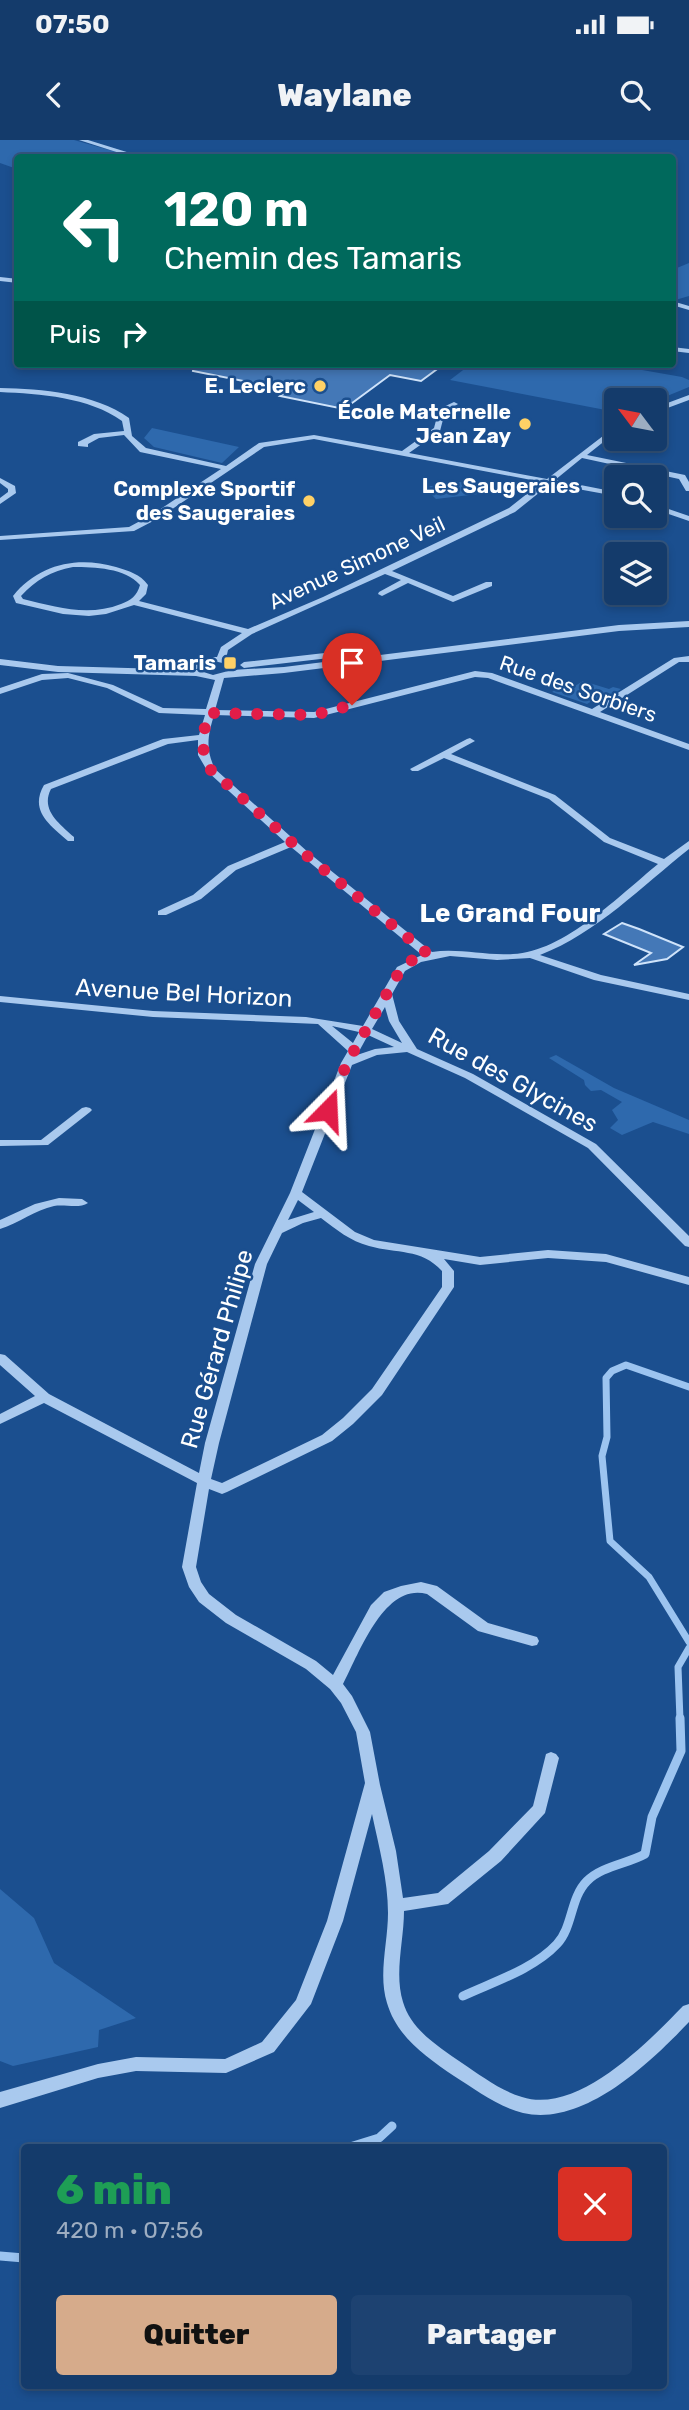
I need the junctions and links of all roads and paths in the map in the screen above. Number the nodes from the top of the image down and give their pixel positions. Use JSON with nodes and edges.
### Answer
{"nodes":[{"id":1,"x":82,"y":140,"type":"edge"},
{"id":2,"x":129,"y":154,"type":"edge"},
{"id":3,"x":0,"y":390,"type":"edge"},
{"id":4,"x":689,"y":397,"type":"edge"},
{"id":5,"x":454,"y":404,"type":"dead end"},
{"id":6,"x":667,"y":406,"type":"edge"},
{"id":7,"x":126,"y":433,"type":"junction"},
{"id":8,"x":604,"y":437,"type":"edge"},
{"id":9,"x":85,"y":445,"type":"dead end"},
{"id":10,"x":402,"y":454,"type":"junction"},
{"id":11,"x":580,"y":456,"type":"junction"},
{"id":12,"x":226,"y":468,"type":"junction"},
{"id":13,"x":551,"y":479,"type":"junction"},
{"id":14,"x":0,"y":480,"type":"edge"},
{"id":15,"x":689,"y":489,"type":"edge"},
{"id":16,"x":604,"y":491,"type":"edge"},
{"id":17,"x":0,"y":502,"type":"edge"},
{"id":18,"x":667,"y":511,"type":"edge"},
{"id":19,"x":689,"y":519,"type":"edge"},
{"id":20,"x":0,"y":538,"type":"edge"},
{"id":21,"x":385,"y":571,"type":"junction"},
{"id":22,"x":408,"y":580,"type":"junction"},
{"id":23,"x":489,"y":584,"type":"dead end"},
{"id":24,"x":382,"y":594,"type":"dead end"},
{"id":25,"x":133,"y":602,"type":"junction"},
{"id":26,"x":689,"y":617,"type":"edge"},
{"id":27,"x":689,"y":624,"type":"edge"},
{"id":28,"x":249,"y":632,"type":"junction"},
{"id":29,"x":0,"y":654,"type":"edge"},
{"id":30,"x":689,"y":659,"type":"edge"},
{"id":31,"x":221,"y":660,"type":"junction"},
{"id":32,"x":0,"y":662,"type":"edge"},
{"id":33,"x":233,"y":669,"type":"junction"},
{"id":34,"x":196,"y":670,"type":"junction"},
{"id":35,"x":220,"y":677,"type":"junction"},
{"id":36,"x":0,"y":691,"type":"edge"},
{"id":37,"x":594,"y":712,"type":"junction"},
{"id":38,"x":208,"y":713,"type":"junction"},
{"id":39,"x":203,"y":737,"type":"junction"},
{"id":40,"x":470,"y":741,"type":"dead end"},
{"id":41,"x":689,"y":747,"type":"edge"},
{"id":42,"x":444,"y":755,"type":"junction"},
{"id":43,"x":415,"y":769,"type":"dead end"},
{"id":44,"x":71,"y":839,"type":"dead end"},
{"id":45,"x":293,"y":842,"type":"junction"},
{"id":46,"x":689,"y":844,"type":"edge"},
{"id":47,"x":664,"y":863,"type":"junction"},
{"id":48,"x":162,"y":913,"type":"dead end"},
{"id":49,"x":428,"y":954,"type":"junction"},
{"id":50,"x":530,"y":955,"type":"junction"},
{"id":51,"x":387,"y":995,"type":"junction"},
{"id":52,"x":689,"y":997,"type":"edge"},
{"id":53,"x":4,"y":1002,"type":"edge"},
{"id":54,"x":321,"y":1022,"type":"junction"},
{"id":55,"x":365,"y":1030,"type":"junction"},
{"id":56,"x":413,"y":1049,"type":"junction"},
{"id":57,"x":354,"y":1050,"type":"junction"},
{"id":58,"x":347,"y":1063,"type":"junction"},
{"id":59,"x":86,"y":1110,"type":"dead end"},
{"id":60,"x":0,"y":1143,"type":"edge"},
{"id":61,"x":296,"y":1193,"type":"junction"},
{"id":62,"x":82,"y":1203,"type":"dead end"},
{"id":63,"x":322,"y":1214,"type":"junction"},
{"id":64,"x":0,"y":1226,"type":"edge"},
{"id":65,"x":276,"y":1231,"type":"junction"},
{"id":66,"x":689,"y":1243,"type":"edge"},
{"id":67,"x":428,"y":1253,"type":"junction"},
{"id":68,"x":689,"y":1281,"type":"edge"},
{"id":69,"x":0,"y":1358,"type":"edge"},
{"id":70,"x":44,"y":1397,"type":"junction"},
{"id":71,"x":0,"y":1420,"type":"edge"},
{"id":72,"x":204,"y":1481,"type":"junction"},
{"id":73,"x":532,"y":1641,"type":"dead end"},
{"id":74,"x":335,"y":1685,"type":"junction"},
{"id":75,"x":551,"y":1758,"type":"dead end"},
{"id":76,"x":373,"y":1783,"type":"junction"},
{"id":77,"x":396,"y":1906,"type":"junction"},
{"id":78,"x":689,"y":2011,"type":"edge"},
{"id":79,"x":0,"y":2100,"type":"edge"}],
"edges":[{"from":1,"to":2,"type":"street"},
{"from":3,"to":7,"type":"street"},
{"from":4,"to":6,"type":"street"},
{"from":5,"to":10,"type":"street"},
{"from":7,"to":9,"type":"street"},
{"from":7,"to":12,"type":"street"},
{"from":8,"to":11,"type":"street","name":"Avenue Simone Veil"},
{"from":10,"to":12,"type":"street"},
{"from":10,"to":13,"type":"street"},
{"from":11,"to":13,"type":"street","name":"Avenue Simone Veil"},
{"from":11,"to":15,"type":"street"},
{"from":12,"to":20,"type":"street"},
{"from":13,"to":16,"type":"street"},
{"from":13,"to":21,"type":"street","name":"Avenue Simone Veil"},
{"from":14,"to":17,"type":"street"},
{"from":18,"to":19,"type":"street"},
{"from":21,"to":22,"type":"street"},
{"from":21,"to":28,"type":"street","name":"Avenue Simone Veil"},
{"from":22,"to":23,"type":"street"},
{"from":22,"to":24,"type":"street"},
{"from":25,"to":25,"type":"street"},
{"from":25,"to":28,"type":"street"},
{"from":26,"to":33,"type":"street"},
{"from":27,"to":33,"type":"street"},
{"from":28,"to":31,"type":"street","name":"Avenue Simone Veil"},
{"from":29,"to":34,"type":"street"},
{"from":30,"to":37,"type":"street"},
{"from":31,"to":33,"type":"street"},
{"from":31,"to":34,"type":"street"},
{"from":32,"to":34,"type":"street"},
{"from":33,"to":35,"type":"street"},
{"from":34,"to":35,"type":"street"},
{"from":35,"to":38,"type":"street"},
{"from":36,"to":38,"type":"street","name":"Rue des Sorbiers"},
{"from":37,"to":38,"type":"street","name":"Rue des Sorbiers"},
{"from":37,"to":41,"type":"street","name":"Rue des Sorbiers"},
{"from":38,"to":39,"type":"street"},
{"from":39,"to":44,"type":"street"},
{"from":39,"to":45,"type":"street"},
{"from":40,"to":42,"type":"street"},
{"from":42,"to":43,"type":"street"},
{"from":42,"to":47,"type":"street"},
{"from":45,"to":48,"type":"street"},
{"from":45,"to":49,"type":"street"},
{"from":46,"to":47,"type":"street"},
{"from":47,"to":50,"type":"street"},
{"from":49,"to":50,"type":"street"},
{"from":49,"to":51,"type":"street","name":"Rue Gérard Philipe"},
{"from":50,"to":52,"type":"street"},
{"from":51,"to":55,"type":"street","name":"Rue Gérard Philipe"},
{"from":51,"to":56,"type":"street"},
{"from":53,"to":54,"type":"street","name":"Avenue Bel Horizon"},
{"from":54,"to":55,"type":"street","name":"Avenue Bel Horizon"},
{"from":54,"to":57,"type":"street"},
{"from":55,"to":56,"type":"street","name":"Rue des Glycines"},
{"from":55,"to":57,"type":"street","name":"Rue Gérard Philipe"},
{"from":56,"to":58,"type":"street"},
{"from":56,"to":66,"type":"street","name":"Rue des Glycines"},
{"from":57,"to":58,"type":"street","name":"Rue Gérard Philipe"},
{"from":58,"to":61,"type":"street","name":"Rue Gérard Philipe"},
{"from":59,"to":60,"type":"street"},
{"from":61,"to":63,"type":"street"},
{"from":61,"to":65,"type":"street","name":"Rue Gérard Philipe"},
{"from":62,"to":64,"type":"street"},
{"from":63,"to":65,"type":"street"},
{"from":63,"to":67,"type":"street"},
{"from":65,"to":72,"type":"street","name":"Rue Gérard Philipe"},
{"from":67,"to":68,"type":"street"},
{"from":67,"to":72,"type":"street"},
{"from":69,"to":70,"type":"street"},
{"from":70,"to":71,"type":"street"},
{"from":70,"to":72,"type":"street"},
{"from":72,"to":74,"type":"street","name":"Rue Gérard Philipe"},
{"from":73,"to":74,"type":"street"},
{"from":74,"to":76,"type":"street","name":"Rue Gérard Philipe"},
{"from":75,"to":77,"type":"street"},
{"from":76,"to":77,"type":"street","name":"Rue Gérard Philipe"},
{"from":76,"to":79,"type":"street"},
{"from":77,"to":78,"type":"street","name":"Rue Gérard Philipe"}]}
